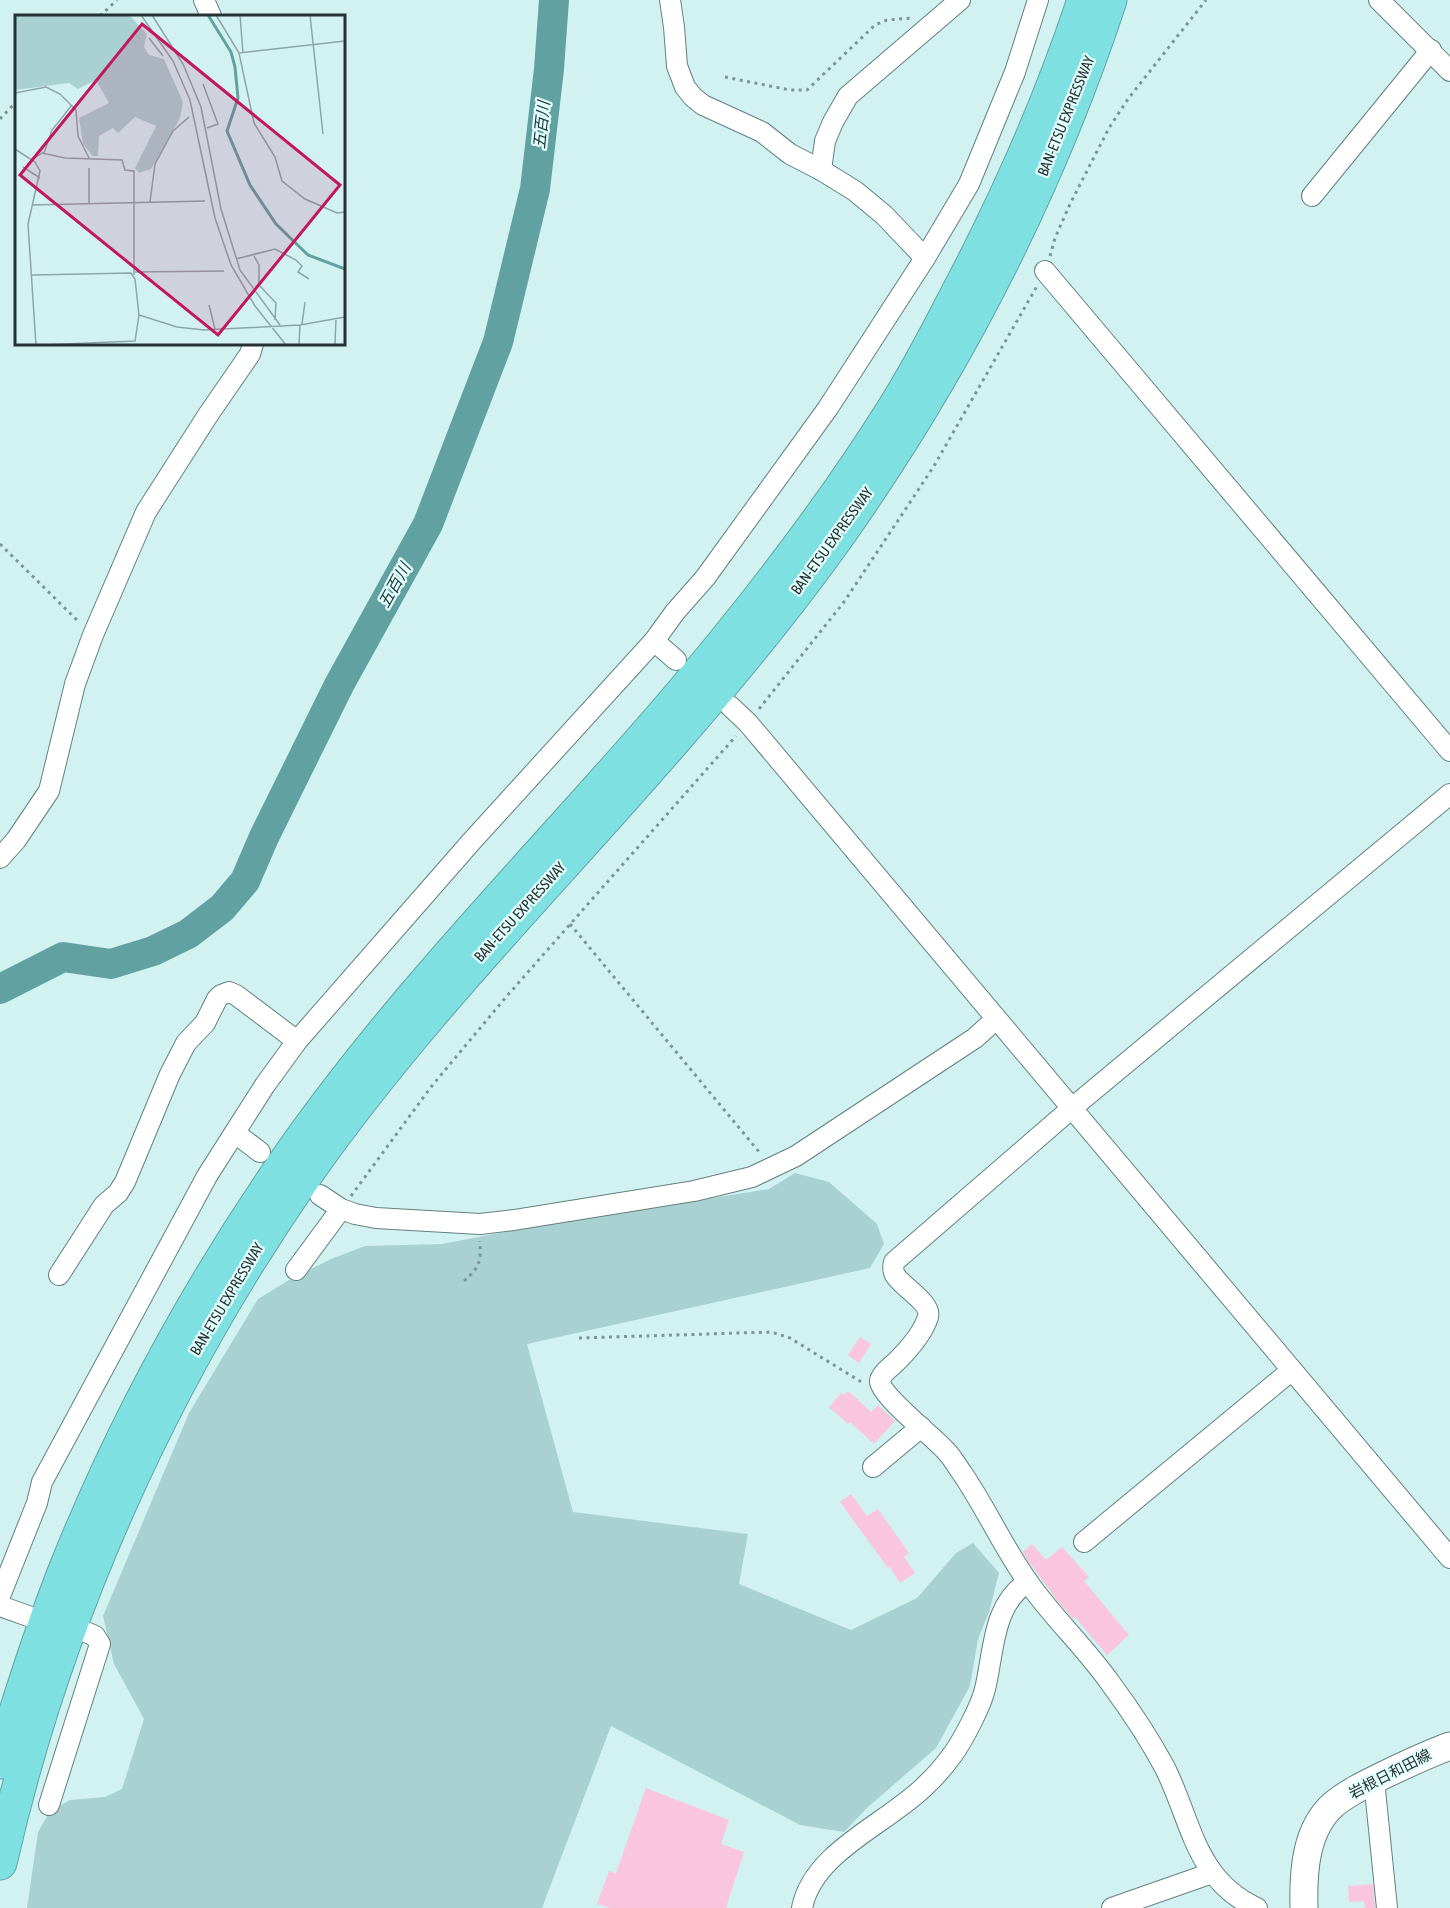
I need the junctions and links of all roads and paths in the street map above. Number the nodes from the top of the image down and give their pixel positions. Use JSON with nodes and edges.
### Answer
{"nodes":[{"id":1,"x":117,"y":0,"type":"edge"},
{"id":2,"x":204,"y":0,"type":"edge"},
{"id":3,"x":670,"y":0,"type":"edge"},
{"id":4,"x":960,"y":0,"type":"edge"},
{"id":5,"x":1038,"y":0,"type":"edge"},
{"id":6,"x":1084,"y":0,"type":"edge"},
{"id":7,"x":1110,"y":0,"type":"edge"},
{"id":8,"x":1206,"y":0,"type":"edge"},
{"id":9,"x":1379,"y":0,"type":"edge"},
{"id":10,"x":101,"y":15,"type":"edge"},
{"id":11,"x":211,"y":15,"type":"edge"},
{"id":12,"x":935,"y":21,"type":"junction"},
{"id":13,"x":1431,"y":50,"type":"junction"},
{"id":14,"x":1450,"y":71,"type":"edge"},
{"id":15,"x":724,"y":77,"type":"dead end"},
{"id":16,"x":15,"y":103,"type":"edge"},
{"id":17,"x":0,"y":119,"type":"edge"},
{"id":18,"x":821,"y":170,"type":"junction"},
{"id":19,"x":1312,"y":196,"type":"dead end"},
{"id":20,"x":925,"y":258,"type":"junction"},
{"id":21,"x":1045,"y":271,"type":"junction"},
{"id":22,"x":253,"y":345,"type":"edge"},
{"id":23,"x":0,"y":544,"type":"edge"},
{"id":24,"x":93,"y":635,"type":"junction"},
{"id":25,"x":654,"y":641,"type":"junction"},
{"id":26,"x":676,"y":660,"type":"dead end"},
{"id":27,"x":730,"y":706,"type":"dead end"},
{"id":28,"x":747,"y":723,"type":"junction"},
{"id":29,"x":1450,"y":751,"type":"edge"},
{"id":30,"x":1450,"y":794,"type":"edge"},
{"id":31,"x":0,"y":858,"type":"edge"},
{"id":32,"x":570,"y":924,"type":"junction"},
{"id":33,"x":996,"y":1019,"type":"junction"},
{"id":34,"x":297,"y":1041,"type":"junction"},
{"id":35,"x":1072,"y":1108,"type":"junction"},
{"id":36,"x":235,"y":1133,"type":"junction"},
{"id":37,"x":260,"y":1152,"type":"dead end"},
{"id":38,"x":772,"y":1168,"type":"junction"},
{"id":39,"x":320,"y":1195,"type":"dead end"},
{"id":40,"x":341,"y":1209,"type":"junction"},
{"id":41,"x":480,"y":1224,"type":"junction"},
{"id":42,"x":296,"y":1270,"type":"dead end"},
{"id":43,"x":59,"y":1275,"type":"dead end"},
{"id":44,"x":464,"y":1281,"type":"dead end"},
{"id":45,"x":579,"y":1338,"type":"dead end"},
{"id":46,"x":1292,"y":1370,"type":"junction"},
{"id":47,"x":882,"y":1386,"type":"junction"},
{"id":48,"x":921,"y":1427,"type":"junction"},
{"id":49,"x":873,"y":1467,"type":"dead end"},
{"id":50,"x":1084,"y":1542,"type":"dead end"},
{"id":51,"x":1450,"y":1558,"type":"edge"},
{"id":52,"x":1028,"y":1582,"type":"junction"},
{"id":53,"x":0,"y":1596,"type":"edge"},
{"id":54,"x":0,"y":1606,"type":"edge"},
{"id":55,"x":31,"y":1617,"type":"dead end"},
{"id":56,"x":86,"y":1632,"type":"dead end"},
{"id":57,"x":1450,"y":1746,"type":"edge"},
{"id":58,"x":0,"y":1762,"type":"edge"},
{"id":59,"x":1374,"y":1780,"type":"junction"},
{"id":60,"x":48,"y":1805,"type":"dead end"},
{"id":61,"x":0,"y":1863,"type":"edge"},
{"id":62,"x":1212,"y":1873,"type":"junction"},
{"id":63,"x":802,"y":1908,"type":"edge"},
{"id":64,"x":1112,"y":1908,"type":"edge"},
{"id":65,"x":1257,"y":1908,"type":"edge"},
{"id":66,"x":1304,"y":1908,"type":"edge"},
{"id":67,"x":1387,"y":1908,"type":"edge"}],
"edges":[{"from":1,"to":10,"type":"path"},
{"from":2,"to":11,"type":"street"},
{"from":3,"to":18,"type":"street"},
{"from":4,"to":12,"type":"street"},
{"from":5,"to":20,"type":"street"},
{"from":6,"to":58,"type":"highway","name":"BAN-ETSU EXPRESSWAY"},
{"from":7,"to":61,"type":"highway","name":"BAN-ETSU EXPRESSWAY"},
{"from":8,"to":21,"type":"path"},
{"from":9,"to":13,"type":"street"},
{"from":12,"to":15,"type":"path"},
{"from":12,"to":18,"type":"street"},
{"from":13,"to":14,"type":"street"},
{"from":13,"to":19,"type":"street"},
{"from":16,"to":17,"type":"path"},
{"from":18,"to":20,"type":"street"},
{"from":20,"to":25,"type":"street"},
{"from":21,"to":28,"type":"path"},
{"from":21,"to":29,"type":"street"},
{"from":22,"to":24,"type":"street"},
{"from":23,"to":24,"type":"path"},
{"from":24,"to":31,"type":"street"},
{"from":25,"to":26,"type":"street"},
{"from":25,"to":34,"type":"street"},
{"from":27,"to":28,"type":"street"},
{"from":28,"to":32,"type":"path"},
{"from":28,"to":33,"type":"street"},
{"from":30,"to":35,"type":"street"},
{"from":32,"to":38,"type":"path"},
{"from":32,"to":40,"type":"path"},
{"from":33,"to":35,"type":"street"},
{"from":33,"to":38,"type":"street"},
{"from":34,"to":36,"type":"street"},
{"from":34,"to":43,"type":"street"},
{"from":35,"to":46,"type":"street"},
{"from":35,"to":47,"type":"street"},
{"from":36,"to":37,"type":"street"},
{"from":36,"to":53,"type":"street"},
{"from":38,"to":41,"type":"street"},
{"from":39,"to":40,"type":"street"},
{"from":40,"to":41,"type":"street"},
{"from":40,"to":42,"type":"street"},
{"from":41,"to":44,"type":"path"},
{"from":45,"to":47,"type":"path"},
{"from":46,"to":50,"type":"street"},
{"from":46,"to":51,"type":"street"},
{"from":47,"to":48,"type":"street"},
{"from":48,"to":49,"type":"street"},
{"from":48,"to":52,"type":"street"},
{"from":52,"to":62,"type":"street"},
{"from":52,"to":63,"type":"street"},
{"from":54,"to":55,"type":"street"},
{"from":56,"to":60,"type":"street"},
{"from":57,"to":59,"type":"main road","name":"岩根日和田線"},
{"from":59,"to":66,"type":"main road","name":"岩根日和田線"},
{"from":59,"to":67,"type":"street"},
{"from":62,"to":64,"type":"street"},
{"from":62,"to":65,"type":"street"}]}
